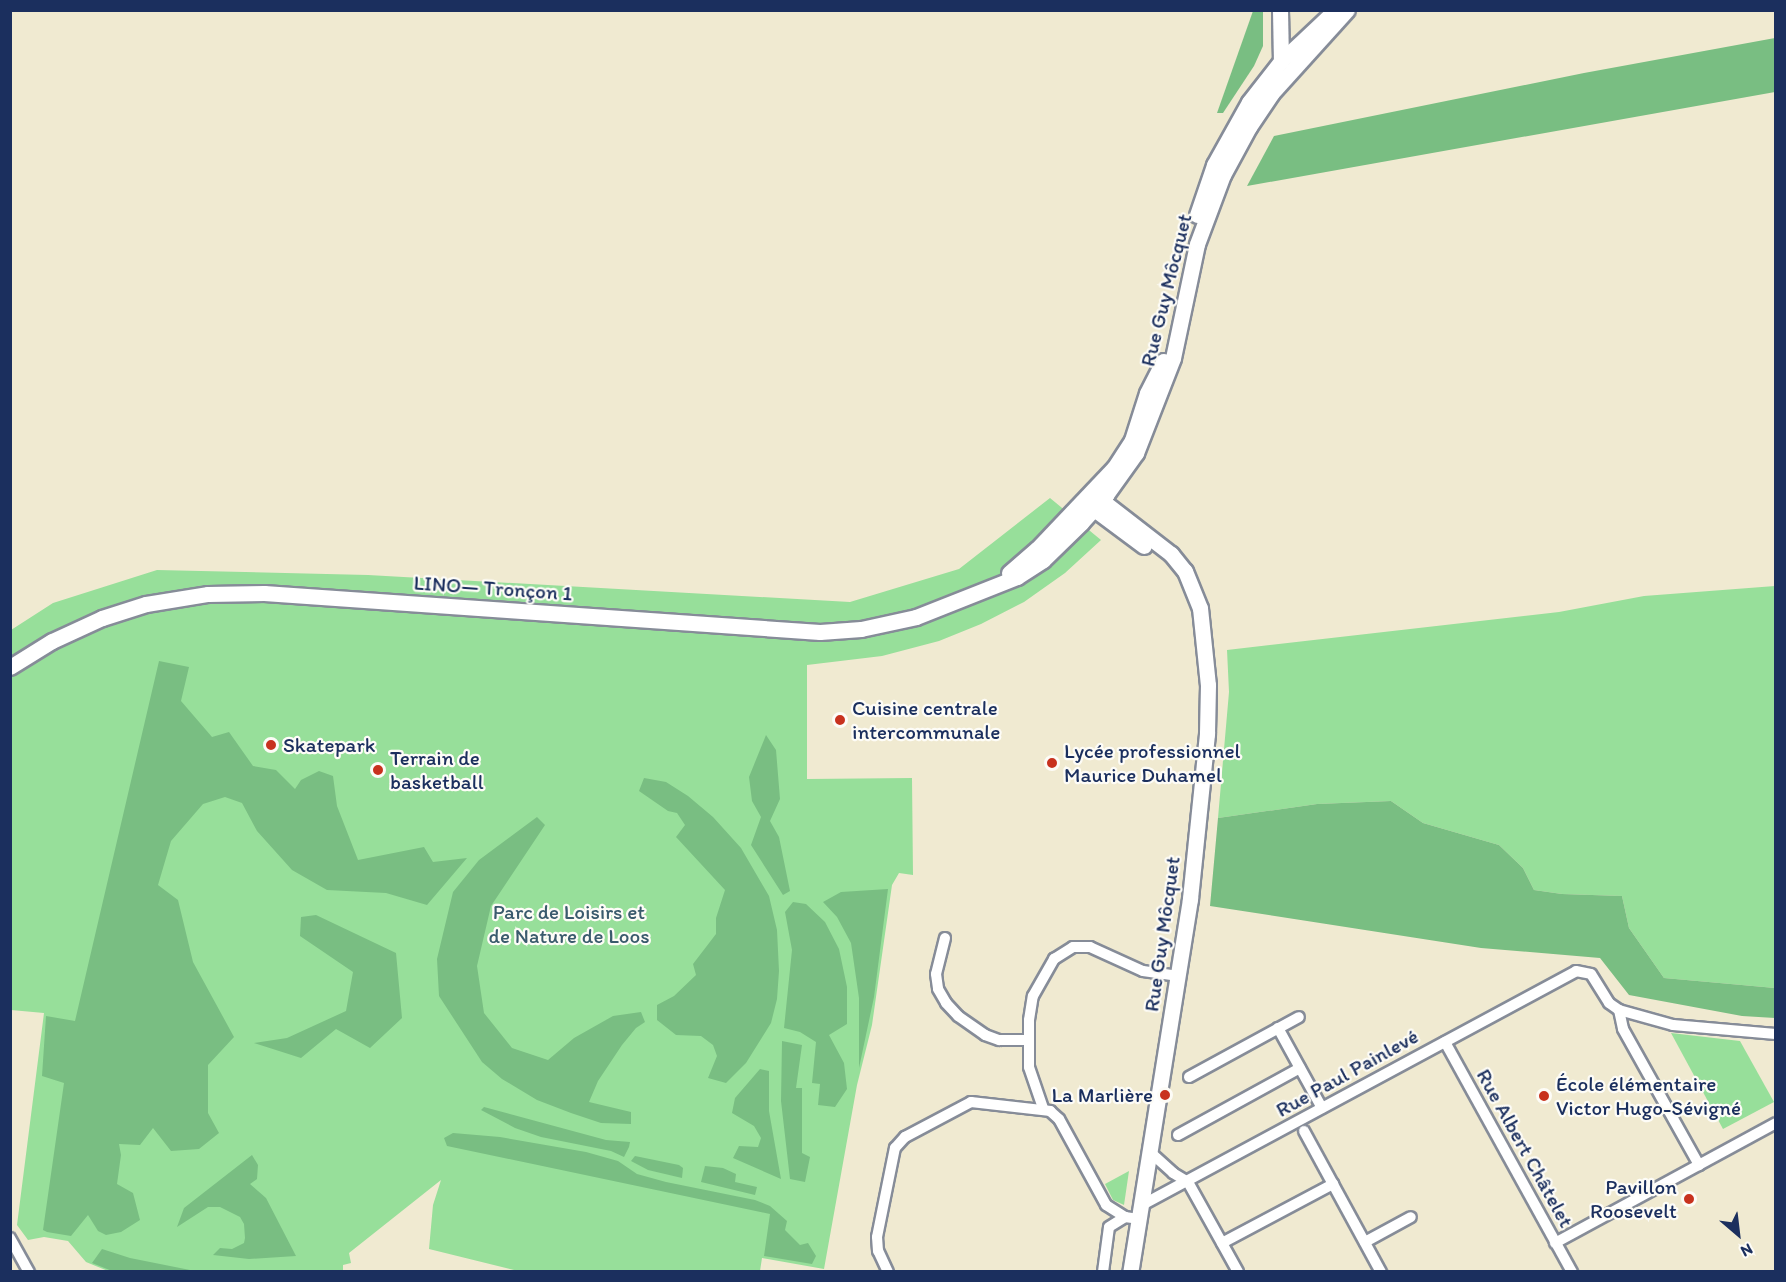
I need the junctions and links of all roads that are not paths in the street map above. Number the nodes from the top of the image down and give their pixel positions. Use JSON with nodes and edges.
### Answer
{"nodes":[{"id":1,"x":1281,"y":10,"type":"edge"},
{"id":2,"x":1336,"y":10,"type":"edge"},
{"id":3,"x":1347,"y":10,"type":"edge"},
{"id":4,"x":1304,"y":47,"type":"junction"},
{"id":5,"x":1281,"y":61,"type":"junction"},
{"id":6,"x":1093,"y":501,"type":"junction"},
{"id":7,"x":10,"y":667,"type":"edge"},
{"id":8,"x":945,"y":938,"type":"dead end"},
{"id":9,"x":1177,"y":976,"type":"junction"},
{"id":10,"x":1619,"y":1010,"type":"junction"},
{"id":11,"x":1299,"y":1017,"type":"dead end"},
{"id":12,"x":1278,"y":1028,"type":"junction"},
{"id":13,"x":1776,"y":1034,"type":"edge"},
{"id":14,"x":1027,"y":1040,"type":"junction"},
{"id":15,"x":1445,"y":1042,"type":"junction"},
{"id":16,"x":1300,"y":1068,"type":"junction"},
{"id":17,"x":1189,"y":1077,"type":"dead end"},
{"id":18,"x":1043,"y":1108,"type":"junction"},
{"id":19,"x":1322,"y":1108,"type":"junction"},
{"id":20,"x":1776,"y":1124,"type":"edge"},
{"id":21,"x":1304,"y":1131,"type":"dead end"},
{"id":22,"x":1178,"y":1135,"type":"dead end"},
{"id":23,"x":1150,"y":1152,"type":"junction"},
{"id":24,"x":1699,"y":1166,"type":"junction"},
{"id":25,"x":1188,"y":1182,"type":"junction"},
{"id":26,"x":1333,"y":1184,"type":"junction"},
{"id":27,"x":1136,"y":1214,"type":"junction"},
{"id":28,"x":1411,"y":1217,"type":"dead end"},
{"id":29,"x":10,"y":1238,"type":"edge"},
{"id":30,"x":1365,"y":1242,"type":"junction"},
{"id":31,"x":1222,"y":1243,"type":"junction"},
{"id":32,"x":1555,"y":1244,"type":"junction"},
{"id":33,"x":28,"y":1272,"type":"edge"},
{"id":34,"x":888,"y":1272,"type":"edge"},
{"id":35,"x":1103,"y":1272,"type":"edge"},
{"id":36,"x":1130,"y":1272,"type":"edge"},
{"id":37,"x":1238,"y":1272,"type":"edge"},
{"id":38,"x":1381,"y":1272,"type":"edge"},
{"id":39,"x":1572,"y":1272,"type":"edge"}],
"edges":[{"from":1,"to":4,"type":"main road"},
{"from":1,"to":5,"type":"main road"},
{"from":2,"to":4,"type":"main road","name":"Rue Guy Môcquet"},
{"from":3,"to":4,"type":"main road","name":"Rue Guy Môcquet"},
{"from":4,"to":5,"type":"main road","name":"Rue Guy Môcquet"},
{"from":4,"to":6,"type":"main road","name":"Rue Guy Môcquet"},
{"from":5,"to":6,"type":"main road","name":"Rue Guy Môcquet"},
{"from":6,"to":7,"type":"main road","name":"LINO— Tronçon 1"},
{"from":6,"to":9,"type":"main road","name":"Rue Guy Môcquet"},
{"from":8,"to":14,"type":"street"},
{"from":9,"to":14,"type":"street"},
{"from":9,"to":23,"type":"main road","name":"Rue Guy Môcquet"},
{"from":10,"to":13,"type":"street"},
{"from":10,"to":15,"type":"street","name":"Rue Paul Painlevé"},
{"from":10,"to":24,"type":"street"},
{"from":11,"to":12,"type":"street"},
{"from":12,"to":16,"type":"street"},
{"from":12,"to":17,"type":"street"},
{"from":14,"to":18,"type":"street"},
{"from":15,"to":19,"type":"street","name":"Rue Paul Painlevé"},
{"from":15,"to":32,"type":"street","name":"Rue Albert Châtelet"},
{"from":16,"to":19,"type":"street"},
{"from":16,"to":22,"type":"street"},
{"from":18,"to":27,"type":"street"},
{"from":18,"to":34,"type":"street"},
{"from":19,"to":25,"type":"street","name":"Rue Paul Painlevé"},
{"from":20,"to":24,"type":"street"},
{"from":21,"to":26,"type":"street"},
{"from":23,"to":25,"type":"street"},
{"from":23,"to":27,"type":"main road","name":"Rue Guy Môcquet"},
{"from":24,"to":32,"type":"street"},
{"from":25,"to":27,"type":"street","name":"Rue Paul Painlevé"},
{"from":25,"to":31,"type":"street"},
{"from":26,"to":30,"type":"street"},
{"from":26,"to":31,"type":"street"},
{"from":27,"to":35,"type":"street"},
{"from":27,"to":36,"type":"main road","name":"Rue Guy Môcquet"},
{"from":28,"to":30,"type":"street"},
{"from":29,"to":33,"type":"street"},
{"from":30,"to":38,"type":"street"},
{"from":31,"to":37,"type":"street"},
{"from":32,"to":39,"type":"street","name":"Rue Albert Châtelet"}]}
